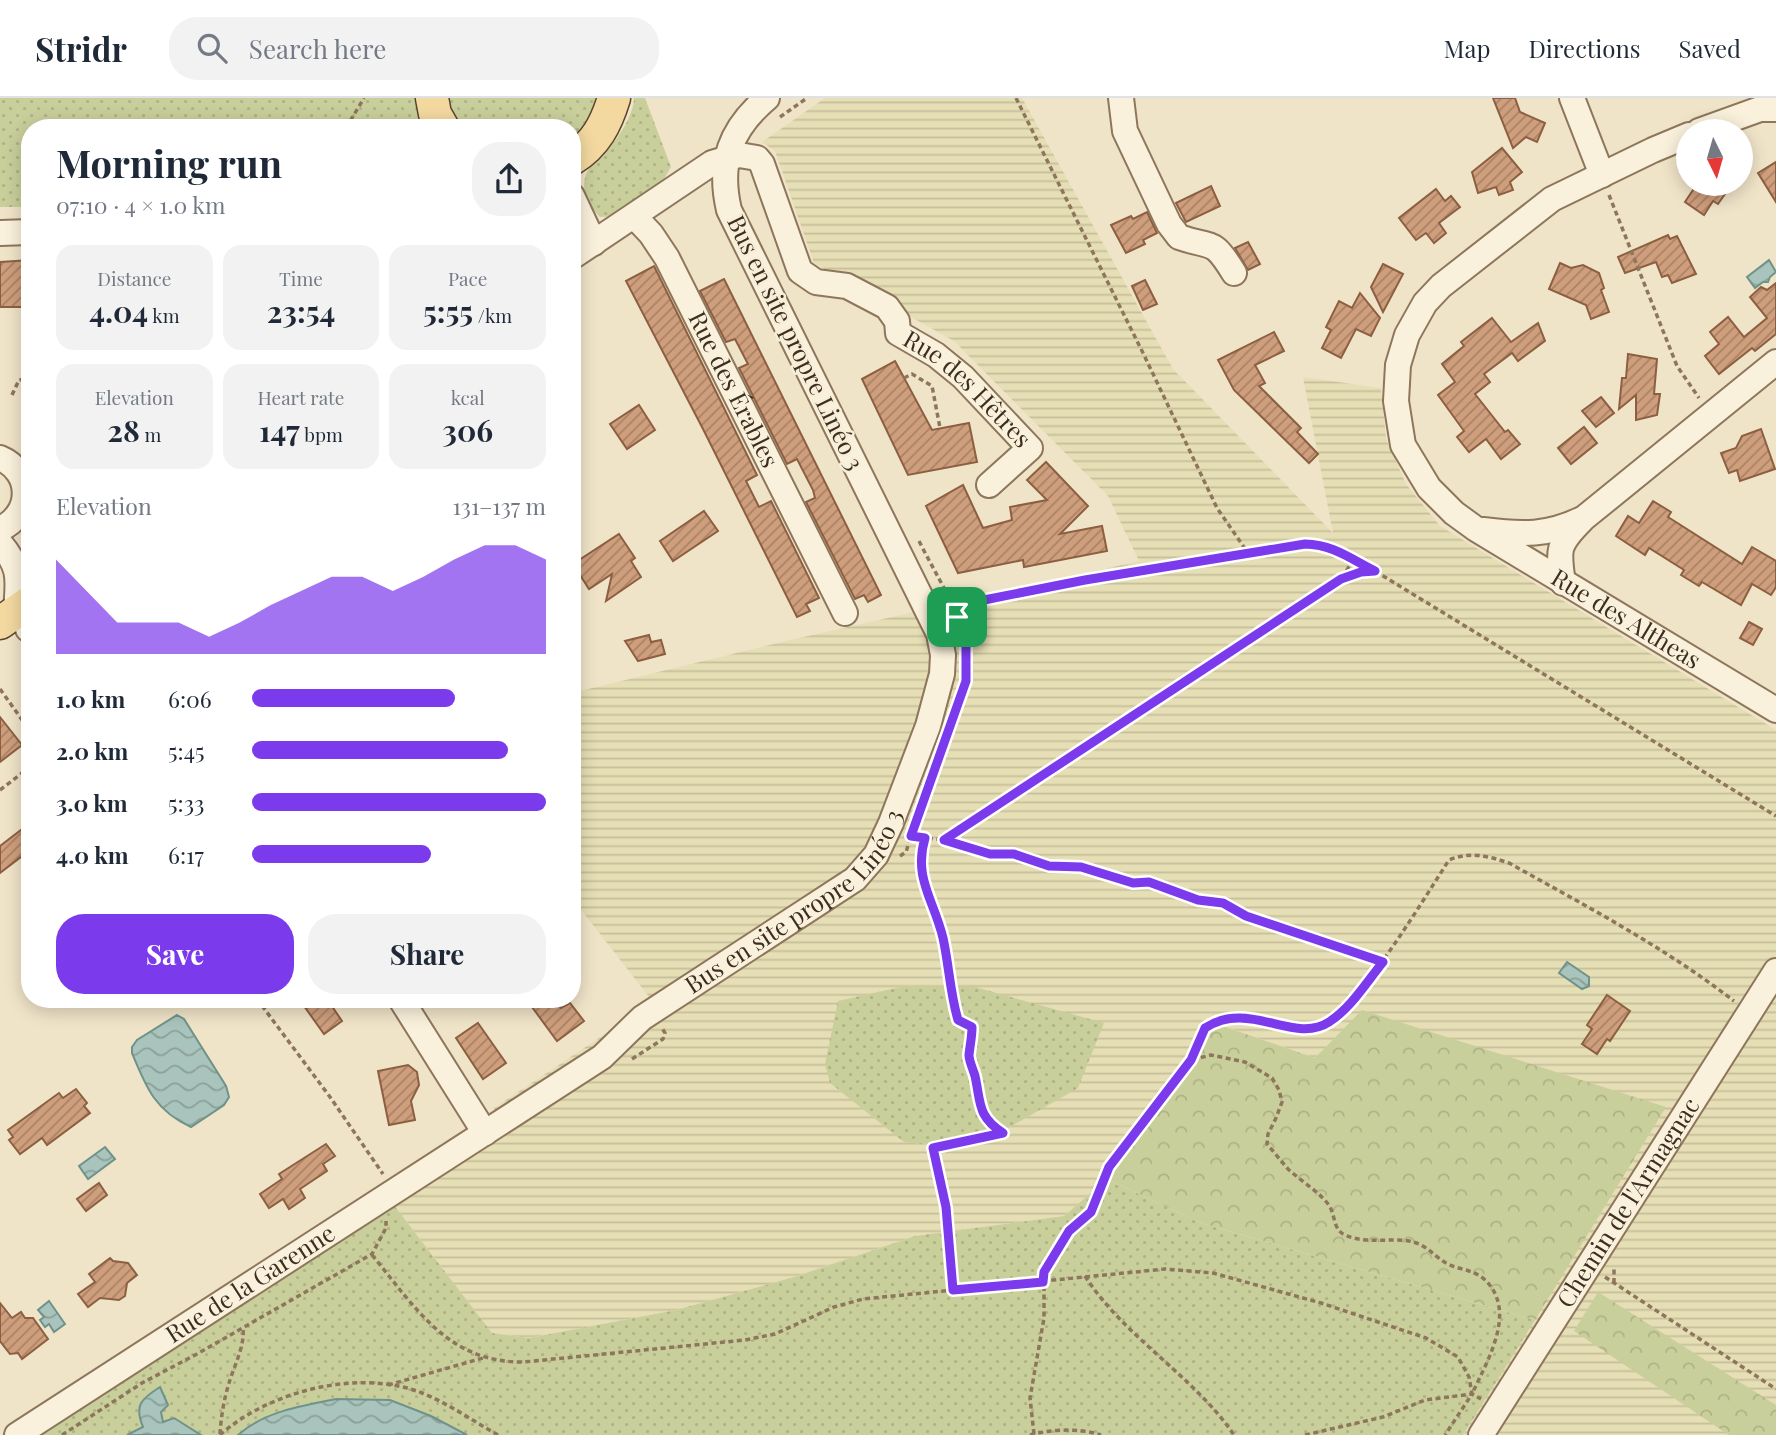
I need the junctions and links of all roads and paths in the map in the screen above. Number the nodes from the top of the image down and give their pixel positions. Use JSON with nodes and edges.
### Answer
{"nodes":[{"id":1,"x":364,"y":98,"type":"edge"},
{"id":2,"x":432,"y":98,"type":"edge"},
{"id":3,"x":614,"y":98,"type":"edge"},
{"id":4,"x":807,"y":98,"type":"edge"},
{"id":5,"x":1016,"y":98,"type":"edge"},
{"id":6,"x":1121,"y":98,"type":"edge"},
{"id":7,"x":1572,"y":98,"type":"edge"},
{"id":8,"x":772,"y":108,"type":"edge"},
{"id":9,"x":1776,"y":108,"type":"edge"},
{"id":10,"x":351,"y":119,"type":"edge"},
{"id":11,"x":438,"y":119,"type":"edge"},
{"id":12,"x":1732,"y":119,"type":"edge"},
{"id":13,"x":1676,"y":140,"type":"edge"},
{"id":14,"x":581,"y":153,"type":"edge"},
{"id":15,"x":727,"y":159,"type":"junction"},
{"id":16,"x":1602,"y":175,"type":"junction"},
{"id":17,"x":581,"y":215,"type":"edge"},
{"id":18,"x":634,"y":216,"type":"junction"},
{"id":19,"x":21,"y":232,"type":"edge"},
{"id":20,"x":0,"y":233,"type":"edge"},
{"id":21,"x":594,"y":243,"type":"junction"},
{"id":22,"x":581,"y":251,"type":"edge"},
{"id":23,"x":1234,"y":272,"type":"dead end"},
{"id":24,"x":1776,"y":362,"type":"edge"},
{"id":25,"x":904,"y":378,"type":"dead end"},
{"id":26,"x":21,"y":380,"type":"edge"},
{"id":27,"x":12,"y":395,"type":"dead end"},
{"id":28,"x":1711,"y":414,"type":"junction"},
{"id":29,"x":940,"y":428,"type":"dead end"},
{"id":30,"x":0,"y":458,"type":"edge"},
{"id":31,"x":21,"y":474,"type":"edge"},
{"id":32,"x":989,"y":485,"type":"dead end"},
{"id":33,"x":21,"y":510,"type":"edge"},
{"id":34,"x":1584,"y":519,"type":"junction"},
{"id":35,"x":11,"y":528,"type":"edge"},
{"id":36,"x":1475,"y":529,"type":"junction"},
{"id":37,"x":914,"y":531,"type":"dead end"},
{"id":38,"x":21,"y":550,"type":"edge"},
{"id":39,"x":1248,"y":553,"type":"junction"},
{"id":40,"x":1349,"y":558,"type":"junction"},
{"id":41,"x":1375,"y":571,"type":"junction"},
{"id":42,"x":1341,"y":579,"type":"junction"},
{"id":43,"x":1563,"y":583,"type":"junction"},
{"id":44,"x":21,"y":605,"type":"edge"},
{"id":45,"x":845,"y":612,"type":"dead end"},
{"id":46,"x":957,"y":617,"type":"junction"},
{"id":47,"x":21,"y":620,"type":"edge"},
{"id":48,"x":0,"y":646,"type":"edge"},
{"id":49,"x":0,"y":689,"type":"edge"},
{"id":50,"x":957,"y":706,"type":"dead end"},
{"id":51,"x":1776,"y":710,"type":"edge"},
{"id":52,"x":21,"y":719,"type":"edge"},
{"id":53,"x":21,"y":774,"type":"edge"},
{"id":54,"x":0,"y":790,"type":"edge"},
{"id":55,"x":1776,"y":817,"type":"edge"},
{"id":56,"x":917,"y":818,"type":"dead end"},
{"id":57,"x":911,"y":836,"type":"junction"},
{"id":58,"x":925,"y":838,"type":"junction"},
{"id":59,"x":944,"y":840,"type":"junction"},
{"id":60,"x":894,"y":860,"type":"dead end"},
{"id":61,"x":1383,"y":962,"type":"junction"},
{"id":62,"x":1776,"y":971,"type":"edge"},
{"id":63,"x":264,"y":1008,"type":"edge"},
{"id":64,"x":406,"y":1008,"type":"edge"},
{"id":65,"x":1750,"y":1013,"type":"junction"},
{"id":66,"x":657,"y":1021,"type":"dead end"},
{"id":67,"x":1191,"y":1060,"type":"junction"},
{"id":68,"x":629,"y":1061,"type":"dead end"},
{"id":69,"x":485,"y":1133,"type":"junction"},
{"id":70,"x":394,"y":1190,"type":"junction"},
{"id":71,"x":395,"y":1216,"type":"dead end"},
{"id":72,"x":372,"y":1254,"type":"junction"},
{"id":73,"x":1588,"y":1268,"type":"junction"},
{"id":74,"x":1085,"y":1276,"type":"junction"},
{"id":75,"x":1043,"y":1282,"type":"junction"},
{"id":76,"x":953,"y":1290,"type":"junction"},
{"id":77,"x":243,"y":1328,"type":"junction"},
{"id":78,"x":483,"y":1358,"type":"junction"},
{"id":79,"x":384,"y":1386,"type":"junction"},
{"id":80,"x":1776,"y":1389,"type":"edge"},
{"id":81,"x":1472,"y":1394,"type":"junction"},
{"id":82,"x":1032,"y":1434,"type":"edge"},
{"id":83,"x":17,"y":1435,"type":"edge"},
{"id":84,"x":62,"y":1435,"type":"edge"},
{"id":85,"x":220,"y":1435,"type":"edge"},
{"id":86,"x":498,"y":1435,"type":"edge"},
{"id":87,"x":1101,"y":1435,"type":"edge"},
{"id":88,"x":1234,"y":1435,"type":"edge"},
{"id":89,"x":1306,"y":1435,"type":"edge"},
{"id":90,"x":1445,"y":1435,"type":"edge"},
{"id":91,"x":1481,"y":1435,"type":"edge"}],
"edges":[{"from":1,"to":10,"type":"path"},
{"from":2,"to":11,"type":"main road"},
{"from":3,"to":14,"type":"main road"},
{"from":4,"to":8,"type":"path"},
{"from":5,"to":39,"type":"path"},
{"from":6,"to":23,"type":"street"},
{"from":7,"to":16,"type":"street"},
{"from":8,"to":15,"type":"street","name":"Bus en site propre Linéo 3"},
{"from":9,"to":12,"type":"street"},
{"from":13,"to":16,"type":"street","name":"Rue des Altheas"},
{"from":15,"to":18,"type":"street"},
{"from":15,"to":32,"type":"street","name":"Rue des Hêtres"},
{"from":15,"to":69,"type":"street","name":"Bus en site propre Linéo 3"},
{"from":16,"to":28,"type":"path"},
{"from":16,"to":36,"type":"street","name":"Rue des Altheas"},
{"from":17,"to":21,"type":"street"},
{"from":18,"to":21,"type":"street"},
{"from":18,"to":45,"type":"street","name":"Rue des Érables"},
{"from":19,"to":20,"type":"street"},
{"from":21,"to":22,"type":"street"},
{"from":24,"to":28,"type":"street"},
{"from":25,"to":29,"type":"path"},
{"from":26,"to":27,"type":"path"},
{"from":28,"to":34,"type":"street"},
{"from":30,"to":31,"type":"street"},
{"from":33,"to":35,"type":"street"},
{"from":34,"to":36,"type":"street"},
{"from":34,"to":43,"type":"street"},
{"from":35,"to":38,"type":"street"},
{"from":35,"to":44,"type":"street"},
{"from":36,"to":43,"type":"street","name":"Rue des Altheas"},
{"from":37,"to":46,"type":"path"},
{"from":39,"to":40,"type":"path"},
{"from":39,"to":46,"type":"path"},
{"from":40,"to":41,"type":"path"},
{"from":40,"to":42,"type":"path"},
{"from":41,"to":42,"type":"path"},
{"from":41,"to":55,"type":"path"},
{"from":42,"to":59,"type":"path"},
{"from":43,"to":51,"type":"street","name":"Rue des Altheas"},
{"from":46,"to":50,"type":"path"},
{"from":47,"to":48,"type":"main road"},
{"from":49,"to":52,"type":"path"},
{"from":53,"to":54,"type":"path"},
{"from":56,"to":57,"type":"path"},
{"from":57,"to":58,"type":"path"},
{"from":57,"to":60,"type":"path"},
{"from":58,"to":59,"type":"path"},
{"from":58,"to":76,"type":"path"},
{"from":59,"to":61,"type":"path"},
{"from":61,"to":65,"type":"path"},
{"from":61,"to":67,"type":"path"},
{"from":62,"to":65,"type":"street","name":"Chemin de l'Armagnac"},
{"from":63,"to":70,"type":"path"},
{"from":64,"to":69,"type":"street"},
{"from":65,"to":73,"type":"street","name":"Chemin de l'Armagnac"},
{"from":66,"to":68,"type":"path"},
{"from":67,"to":75,"type":"path"},
{"from":67,"to":81,"type":"path"},
{"from":69,"to":70,"type":"street","name":"Rue de la Garenne"},
{"from":70,"to":83,"type":"street","name":"Rue de la Garenne"},
{"from":71,"to":72,"type":"path"},
{"from":72,"to":77,"type":"path"},
{"from":72,"to":78,"type":"path"},
{"from":73,"to":80,"type":"path"},
{"from":73,"to":91,"type":"street","name":"Chemin de l'Armagnac"},
{"from":74,"to":75,"type":"path"},
{"from":74,"to":81,"type":"path"},
{"from":74,"to":88,"type":"path"},
{"from":75,"to":76,"type":"path"},
{"from":75,"to":82,"type":"path"},
{"from":76,"to":78,"type":"path"},
{"from":77,"to":84,"type":"path"},
{"from":77,"to":85,"type":"path"},
{"from":78,"to":79,"type":"path"},
{"from":79,"to":85,"type":"path"},
{"from":79,"to":86,"type":"path"},
{"from":81,"to":89,"type":"path"},
{"from":81,"to":90,"type":"path"},
{"from":82,"to":87,"type":"path"}]}
